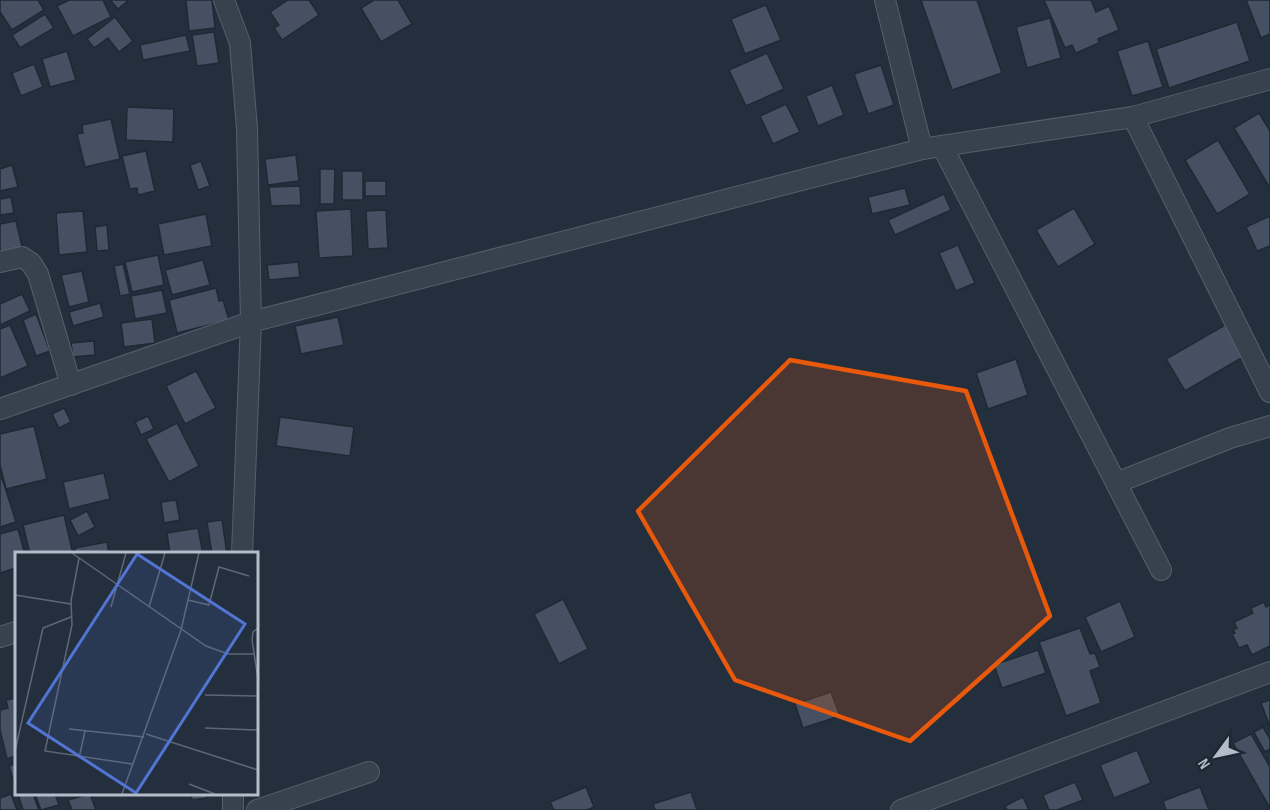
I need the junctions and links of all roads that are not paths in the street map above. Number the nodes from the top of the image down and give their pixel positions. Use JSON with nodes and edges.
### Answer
{"nodes":[{"id":1,"x":225,"y":0,"type":"edge"},
{"id":2,"x":885,"y":0,"type":"edge"},
{"id":3,"x":1270,"y":79,"type":"edge"},
{"id":4,"x":1133,"y":117,"type":"junction"},
{"id":5,"x":942,"y":146,"type":"junction"},
{"id":6,"x":922,"y":149,"type":"junction"},
{"id":7,"x":0,"y":262,"type":"edge"},
{"id":8,"x":250,"y":322,"type":"junction"},
{"id":9,"x":71,"y":384,"type":"junction"},
{"id":10,"x":1270,"y":392,"type":"edge"},
{"id":11,"x":0,"y":409,"type":"edge"},
{"id":12,"x":1270,"y":426,"type":"edge"},
{"id":13,"x":1116,"y":483,"type":"junction"},
{"id":14,"x":242,"y":552,"type":"edge"},
{"id":15,"x":1161,"y":570,"type":"dead end"},
{"id":16,"x":15,"y":632,"type":"edge"},
{"id":17,"x":0,"y":637,"type":"edge"},
{"id":18,"x":1270,"y":672,"type":"edge"},
{"id":19,"x":369,"y":772,"type":"dead end"},
{"id":20,"x":257,"y":810,"type":"edge"},
{"id":21,"x":901,"y":810,"type":"edge"}],
"edges":[{"from":1,"to":8,"type":"street"},
{"from":2,"to":6,"type":"street"},
{"from":3,"to":4,"type":"street"},
{"from":4,"to":5,"type":"street"},
{"from":4,"to":10,"type":"street"},
{"from":5,"to":6,"type":"street"},
{"from":5,"to":13,"type":"street"},
{"from":6,"to":8,"type":"street"},
{"from":7,"to":9,"type":"street"},
{"from":8,"to":9,"type":"street"},
{"from":8,"to":14,"type":"street"},
{"from":9,"to":11,"type":"street"},
{"from":12,"to":13,"type":"street"},
{"from":13,"to":15,"type":"street"},
{"from":16,"to":17,"type":"street"},
{"from":18,"to":21,"type":"street"},
{"from":19,"to":20,"type":"street"}]}
